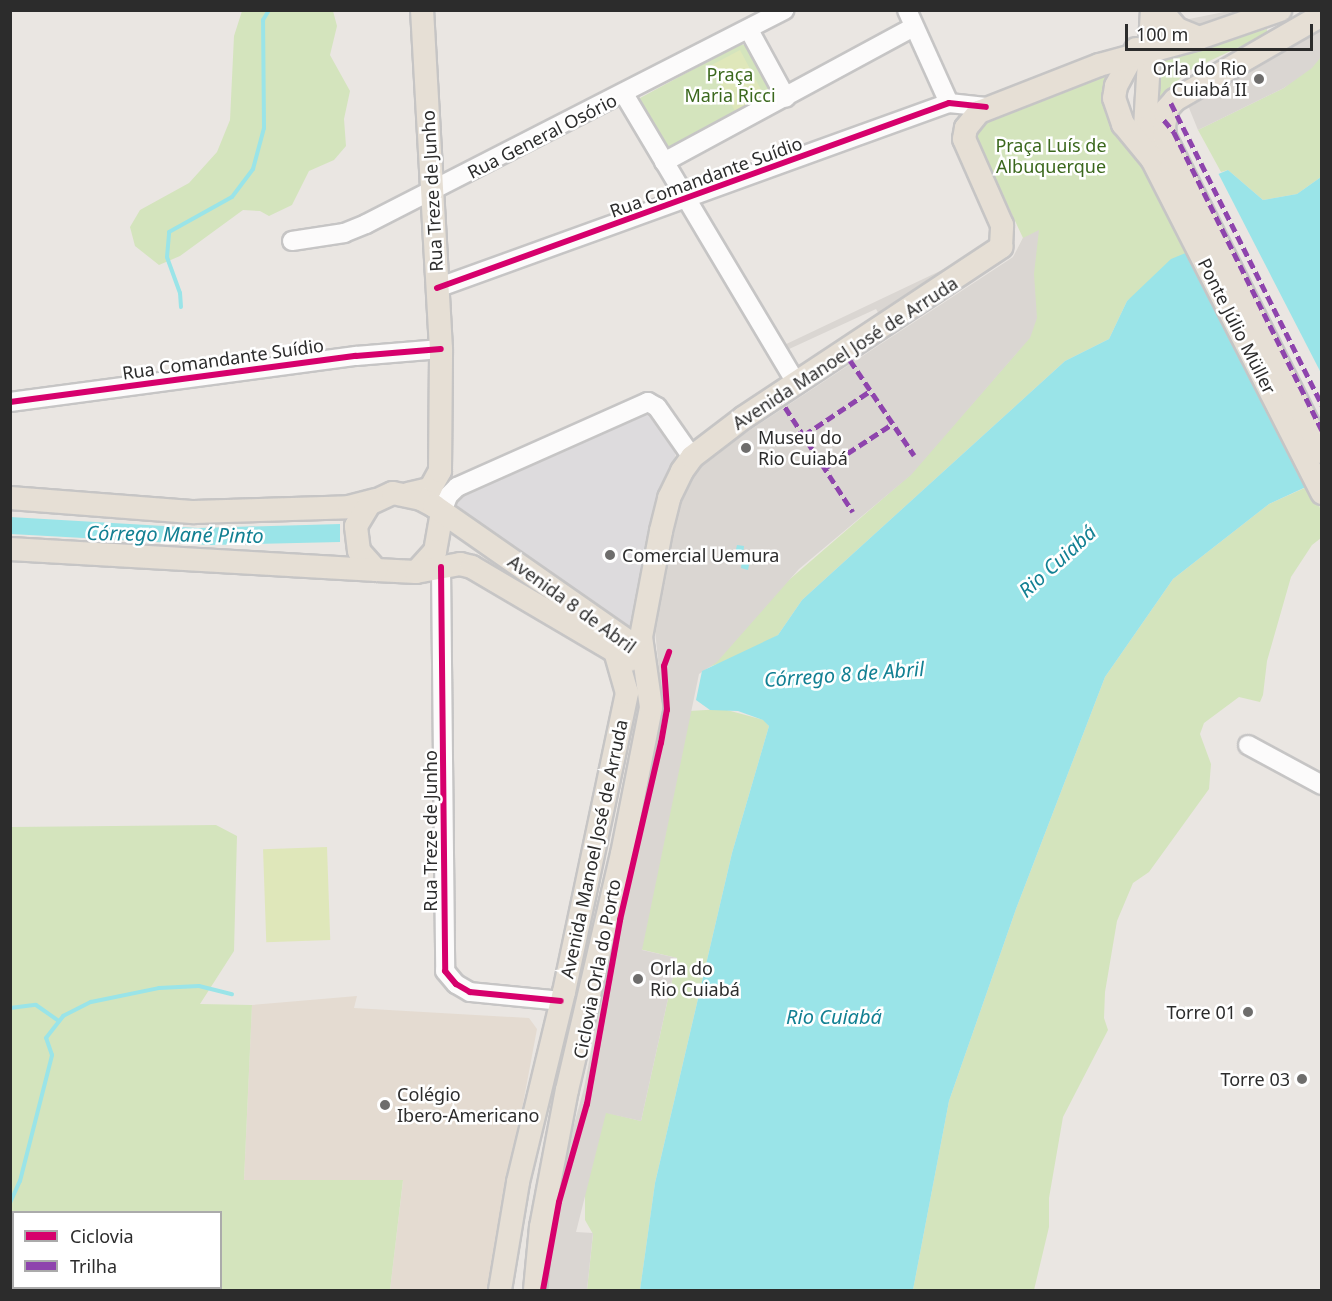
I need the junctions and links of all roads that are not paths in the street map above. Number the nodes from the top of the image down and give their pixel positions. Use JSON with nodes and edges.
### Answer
{"nodes":[{"id":1,"x":422,"y":10,"type":"edge"},
{"id":2,"x":1281,"y":10,"type":"edge"},
{"id":3,"x":1156,"y":12,"type":"edge"},
{"id":4,"x":772,"y":14,"type":"edge"},
{"id":5,"x":1322,"y":15,"type":"edge"},
{"id":6,"x":910,"y":19,"type":"edge"},
{"id":7,"x":749,"y":30,"type":"junction"},
{"id":8,"x":1199,"y":38,"type":"junction"},
{"id":9,"x":1131,"y":58,"type":"junction"},
{"id":10,"x":624,"y":94,"type":"junction"},
{"id":11,"x":786,"y":98,"type":"junction"},
{"id":12,"x":1147,"y":100,"type":"junction"},
{"id":13,"x":949,"y":103,"type":"junction"},
{"id":14,"x":986,"y":107,"type":"junction"},
{"id":15,"x":1152,"y":159,"type":"junction"},
{"id":16,"x":664,"y":162,"type":"junction"},
{"id":17,"x":433,"y":192,"type":"junction"},
{"id":18,"x":687,"y":201,"type":"junction"},
{"id":19,"x":292,"y":241,"type":"dead end"},
{"id":20,"x":437,"y":288,"type":"junction"},
{"id":21,"x":441,"y":349,"type":"junction"},
{"id":22,"x":796,"y":384,"type":"junction"},
{"id":23,"x":10,"y":402,"type":"edge"},
{"id":24,"x":1322,"y":452,"type":"edge"},
{"id":25,"x":692,"y":457,"type":"junction"},
{"id":26,"x":1322,"y":493,"type":"edge"},
{"id":27,"x":408,"y":494,"type":"junction"},
{"id":28,"x":10,"y":498,"type":"edge"},
{"id":29,"x":375,"y":500,"type":"junction"},
{"id":30,"x":442,"y":512,"type":"junction"},
{"id":31,"x":10,"y":549,"type":"edge"},
{"id":32,"x":441,"y":567,"type":"junction"},
{"id":33,"x":376,"y":570,"type":"junction"},
{"id":34,"x":416,"y":572,"type":"junction"},
{"id":35,"x":642,"y":654,"type":"junction"},
{"id":36,"x":616,"y":655,"type":"junction"},
{"id":37,"x":651,"y":695,"type":"junction"},
{"id":38,"x":625,"y":705,"type":"junction"},
{"id":39,"x":1248,"y":745,"type":"dead end"},
{"id":40,"x":1322,"y":785,"type":"edge"},
{"id":41,"x":561,"y":1001,"type":"junction"},
{"id":42,"x":500,"y":1290,"type":"edge"},
{"id":43,"x":535,"y":1290,"type":"edge"}],
"edges":[{"from":1,"to":17,"type":"main road","name":"Rua Treze de Junho"},
{"from":2,"to":8,"type":"main road","name":"Rua Comandante Suídio"},
{"from":3,"to":8,"type":"main road"},
{"from":3,"to":9,"type":"main road"},
{"from":4,"to":7,"type":"street","name":"Rua General Osório"},
{"from":5,"to":24,"type":"main road","name":"Ponte Júlio Müller"},
{"from":6,"to":11,"type":"street"},
{"from":6,"to":13,"type":"street"},
{"from":7,"to":10,"type":"street","name":"Rua General Osório"},
{"from":7,"to":11,"type":"street"},
{"from":8,"to":9,"type":"main road","name":"Rua Comandante Suídio"},
{"from":9,"to":12,"type":"main road"},
{"from":9,"to":12,"type":"main road"},
{"from":9,"to":14,"type":"main road","name":"Rua Comandante Suídio"},
{"from":9,"to":15,"type":"main road"},
{"from":10,"to":16,"type":"street"},
{"from":10,"to":17,"type":"street","name":"Rua General Osório"},
{"from":11,"to":16,"type":"street"},
{"from":12,"to":15,"type":"main road"},
{"from":13,"to":14,"type":"street","name":"Rua Comandante Suídio"},
{"from":13,"to":18,"type":"street","name":"Rua Comandante Suídio"},
{"from":14,"to":22,"type":"main road","name":"Avenida Manoel José de Arruda"},
{"from":15,"to":26,"type":"main road","name":"Ponte Júlio Müller"},
{"from":16,"to":18,"type":"street"},
{"from":17,"to":19,"type":"street","name":"Rua General Osório"},
{"from":17,"to":20,"type":"main road","name":"Rua Treze de Junho"},
{"from":18,"to":20,"type":"street","name":"Rua Comandante Suídio"},
{"from":18,"to":22,"type":"street"},
{"from":20,"to":21,"type":"main road","name":"Rua Treze de Junho"},
{"from":21,"to":23,"type":"street","name":"Rua Comandante Suídio"},
{"from":21,"to":27,"type":"main road","name":"Rua Treze de Junho"},
{"from":22,"to":25,"type":"main road","name":"Avenida Manoel José de Arruda"},
{"from":25,"to":30,"type":"street"},
{"from":25,"to":35,"type":"main road","name":"Avenida Manoel José de Arruda"},
{"from":27,"to":29,"type":"main road"},
{"from":27,"to":30,"type":"main road","name":"Avenida 8 de Abril"},
{"from":28,"to":29,"type":"main road"},
{"from":29,"to":33,"type":"main road"},
{"from":30,"to":34,"type":"main road"},
{"from":30,"to":35,"type":"main road","name":"Avenida 8 de Abril"},
{"from":31,"to":33,"type":"main road","name":"Avenida 8 de Abril"},
{"from":32,"to":34,"type":"main road","name":"Avenida 8 de Abril"},
{"from":32,"to":36,"type":"main road","name":"Avenida 8 de Abril"},
{"from":32,"to":41,"type":"street","name":"Rua Treze de Junho"},
{"from":33,"to":34,"type":"main road","name":"Avenida 8 de Abril"},
{"from":35,"to":36,"type":"main road","name":"Avenida 8 de Abril"},
{"from":35,"to":37,"type":"main road","name":"Avenida Manoel José de Arruda"},
{"from":36,"to":38,"type":"main road","name":"Avenida Manoel José de Arruda"},
{"from":37,"to":38,"type":"main road"},
{"from":37,"to":43,"type":"main road","name":"Avenida Manoel José de Arruda"},
{"from":38,"to":41,"type":"main road","name":"Avenida Manoel José de Arruda"},
{"from":39,"to":40,"type":"street"},
{"from":41,"to":42,"type":"main road","name":"Avenida Manoel José de Arruda"}]}
